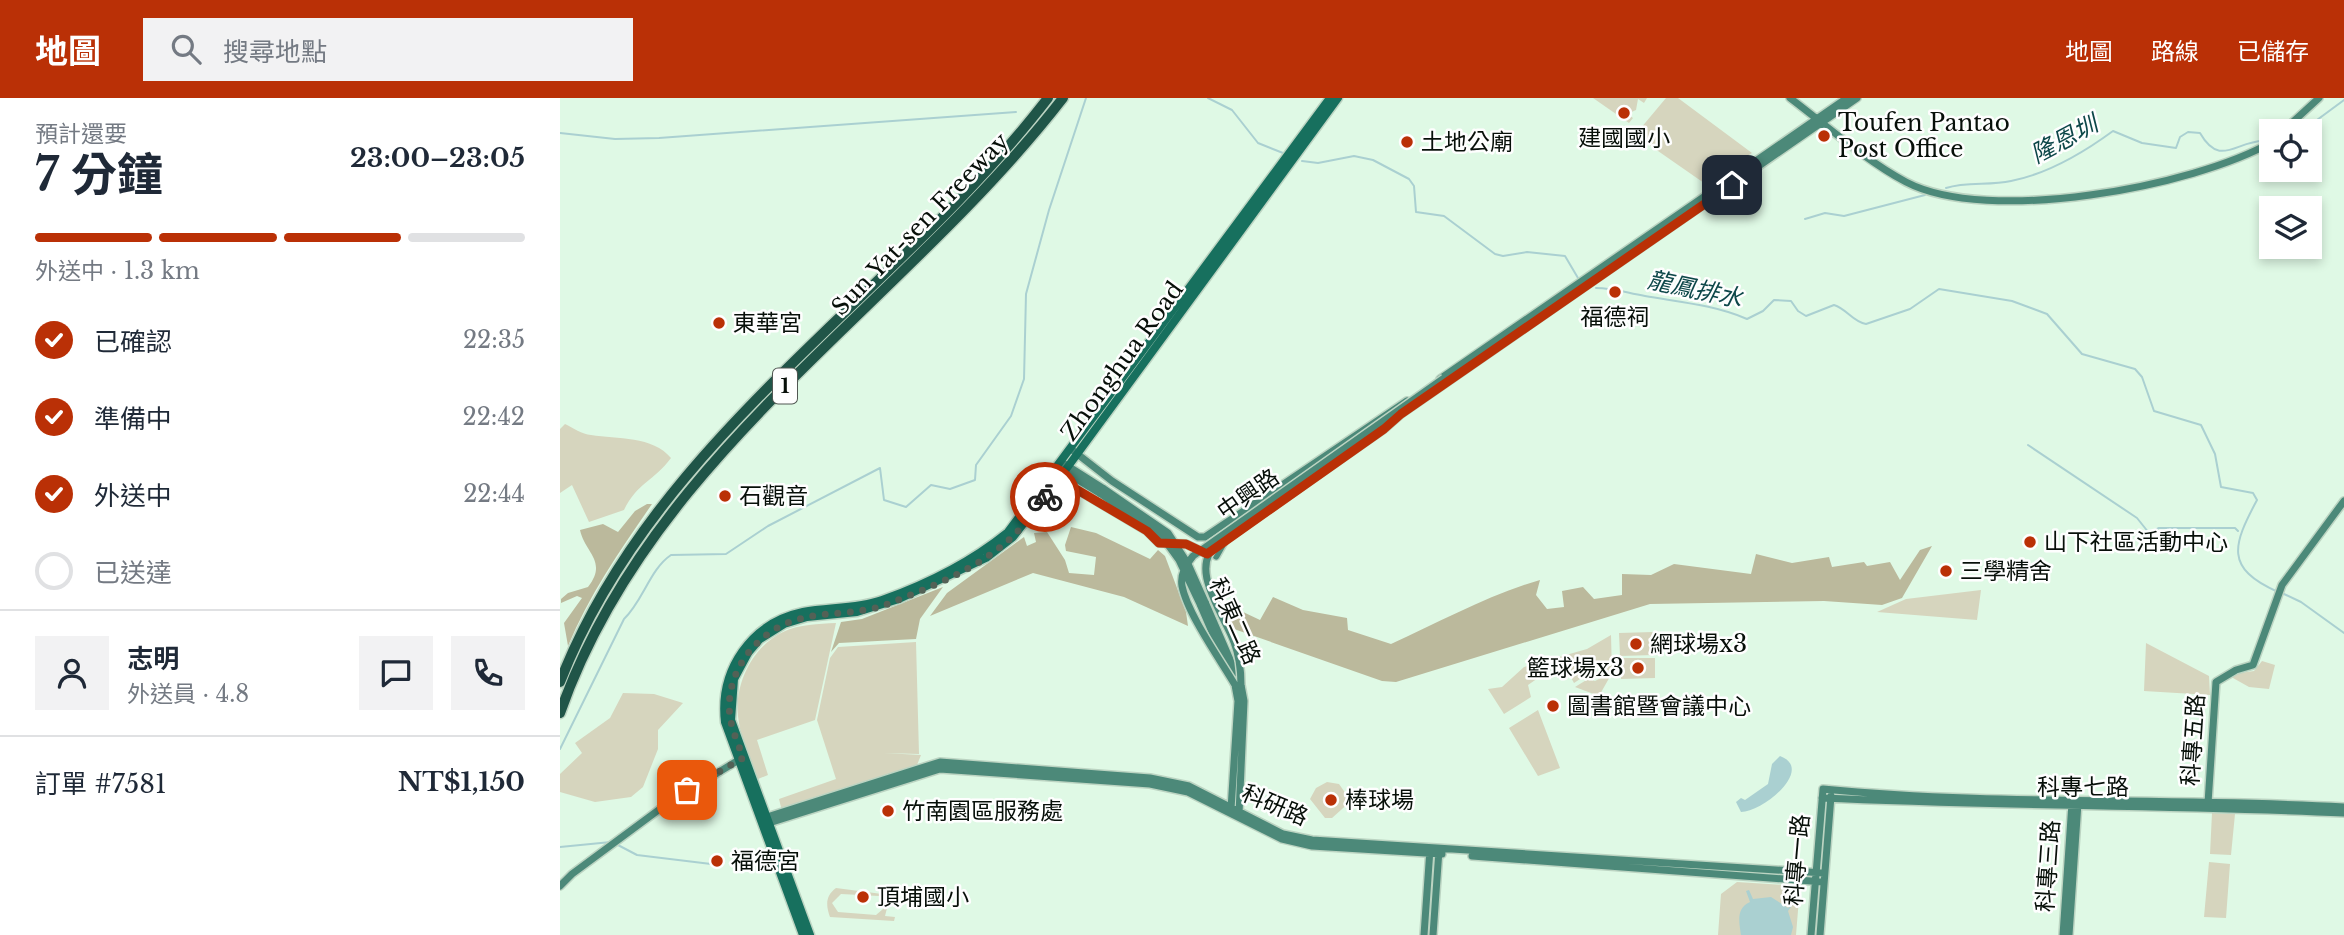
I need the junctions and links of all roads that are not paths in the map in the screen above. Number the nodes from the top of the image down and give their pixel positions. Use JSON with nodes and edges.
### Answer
{"nodes":[{"id":1,"x":1048,"y":98,"type":"edge"},
{"id":2,"x":1063,"y":98,"type":"edge"},
{"id":3,"x":1329,"y":98,"type":"edge"},
{"id":4,"x":1338,"y":98,"type":"edge"},
{"id":5,"x":1790,"y":98,"type":"edge"},
{"id":6,"x":1847,"y":98,"type":"edge"},
{"id":7,"x":1857,"y":98,"type":"edge"},
{"id":8,"x":2319,"y":98,"type":"edge"},
{"id":9,"x":2296,"y":119,"type":"edge"},
{"id":10,"x":1819,"y":120,"type":"junction"},
{"id":11,"x":2259,"y":148,"type":"edge"},
{"id":12,"x":1181,"y":307,"type":"junction"},
{"id":13,"x":1543,"y":314,"type":"junction"},
{"id":14,"x":1461,"y":367,"type":"junction"},
{"id":15,"x":1470,"y":367,"type":"junction"},
{"id":16,"x":1444,"y":379,"type":"junction"},
{"id":17,"x":1401,"y":414,"type":"junction"},
{"id":18,"x":1074,"y":451,"type":"junction"},
{"id":19,"x":1060,"y":470,"type":"junction"},
{"id":20,"x":2344,"y":501,"type":"edge"},
{"id":21,"x":1192,"y":533,"type":"junction"},
{"id":22,"x":1225,"y":540,"type":"junction"},
{"id":23,"x":1186,"y":544,"type":"junction"},
{"id":24,"x":1216,"y":556,"type":"dead end"},
{"id":25,"x":560,"y":682,"type":"edge"},
{"id":26,"x":1238,"y":685,"type":"junction"},
{"id":27,"x":560,"y":713,"type":"edge"},
{"id":28,"x":740,"y":759,"type":"junction"},
{"id":29,"x":1827,"y":794,"type":"junction"},
{"id":30,"x":2075,"y":803,"type":"junction"},
{"id":31,"x":2208,"y":804,"type":"junction"},
{"id":32,"x":2344,"y":807,"type":"edge"},
{"id":33,"x":1235,"y":813,"type":"junction"},
{"id":34,"x":2344,"y":813,"type":"edge"},
{"id":35,"x":768,"y":820,"type":"junction"},
{"id":36,"x":1430,"y":851,"type":"junction"},
{"id":37,"x":1439,"y":852,"type":"junction"},
{"id":38,"x":1815,"y":873,"type":"junction"},
{"id":39,"x":1825,"y":873,"type":"junction"},
{"id":40,"x":1814,"y":882,"type":"junction"},
{"id":41,"x":1824,"y":883,"type":"junction"},
{"id":42,"x":560,"y":886,"type":"edge"},
{"id":43,"x":803,"y":935,"type":"edge"},
{"id":44,"x":810,"y":935,"type":"edge"},
{"id":45,"x":1424,"y":935,"type":"edge"},
{"id":46,"x":1433,"y":935,"type":"edge"},
{"id":47,"x":1811,"y":935,"type":"edge"},
{"id":48,"x":1820,"y":935,"type":"edge"},
{"id":49,"x":2063,"y":935,"type":"edge"},
{"id":50,"x":2069,"y":935,"type":"edge"}],
"edges":[{"from":1,"to":25,"type":"highway","name":"Sun Yat-sen Freeway","number":"1"},
{"from":2,"to":27,"type":"highway","name":"Sun Yat-sen Freeway","number":"1"},
{"from":3,"to":12,"type":"main road","name":"Zhonghua Road"},
{"from":4,"to":12,"type":"main road","name":"Zhonghua Road"},
{"from":5,"to":10,"type":"street"},
{"from":6,"to":10,"type":"street"},
{"from":7,"to":10,"type":"street"},
{"from":8,"to":9,"type":"street"},
{"from":10,"to":11,"type":"street"},
{"from":10,"to":13,"type":"street"},
{"from":12,"to":18,"type":"main road","name":"Zhonghua Road"},
{"from":13,"to":14,"type":"street","name":"中興路"},
{"from":13,"to":15,"type":"street","name":"中興路"},
{"from":14,"to":15,"type":"street"},
{"from":14,"to":16,"type":"street","name":"中興路"},
{"from":15,"to":17,"type":"street","name":"中興路"},
{"from":16,"to":21,"type":"street","name":"中興路"},
{"from":16,"to":26,"type":"street","name":"中興路","bridge":true},
{"from":17,"to":22,"type":"street","name":"中興路"},
{"from":17,"to":26,"type":"street","name":"中興路","bridge":true},
{"from":18,"to":19,"type":"main road","name":"Zhonghua Road"},
{"from":18,"to":21,"type":"street","name":"中興路"},
{"from":19,"to":23,"type":"street"},
{"from":19,"to":26,"type":"street","name":"科東二路","bridge":true},
{"from":19,"to":28,"type":"main road","name":"Zhonghua Road"},
{"from":20,"to":31,"type":"street","name":"科專五路"},
{"from":21,"to":23,"type":"street"},
{"from":22,"to":23,"type":"street","name":"中興路"},
{"from":22,"to":24,"type":"street","name":"中興路"},
{"from":26,"to":33,"type":"street","name":"科東二路"},
{"from":28,"to":35,"type":"main road","name":"Zhonghua Road"},
{"from":28,"to":42,"type":"street"},
{"from":28,"to":43,"type":"main road","name":"Zhonghua Road"},
{"from":29,"to":30,"type":"street","name":"科專七路"},
{"from":29,"to":38,"type":"street","name":"科專一路"},
{"from":29,"to":39,"type":"street","name":"科專一路"},
{"from":30,"to":31,"type":"street","name":"科專七路"},
{"from":30,"to":49,"type":"street","name":"科專三路"},
{"from":30,"to":50,"type":"street","name":"科專三路"},
{"from":31,"to":32,"type":"street","name":"科專七路"},
{"from":31,"to":34,"type":"street","name":"科專七路"},
{"from":33,"to":35,"type":"street","name":"科研路"},
{"from":33,"to":36,"type":"street","name":"科研路"},
{"from":35,"to":44,"type":"main road","name":"Zhonghua Road"},
{"from":36,"to":37,"type":"street","name":"科研路"},
{"from":36,"to":45,"type":"street"},
{"from":37,"to":38,"type":"street","name":"科研路"},
{"from":37,"to":40,"type":"street","name":"科研路"},
{"from":37,"to":46,"type":"street"},
{"from":38,"to":39,"type":"street","name":"科研路"},
{"from":38,"to":40,"type":"street","name":"科專一路"},
{"from":39,"to":41,"type":"street","name":"科專一路"},
{"from":40,"to":41,"type":"street","name":"科研路"},
{"from":40,"to":47,"type":"street","name":"科專一路"},
{"from":41,"to":48,"type":"street","name":"科專一路"}]}
